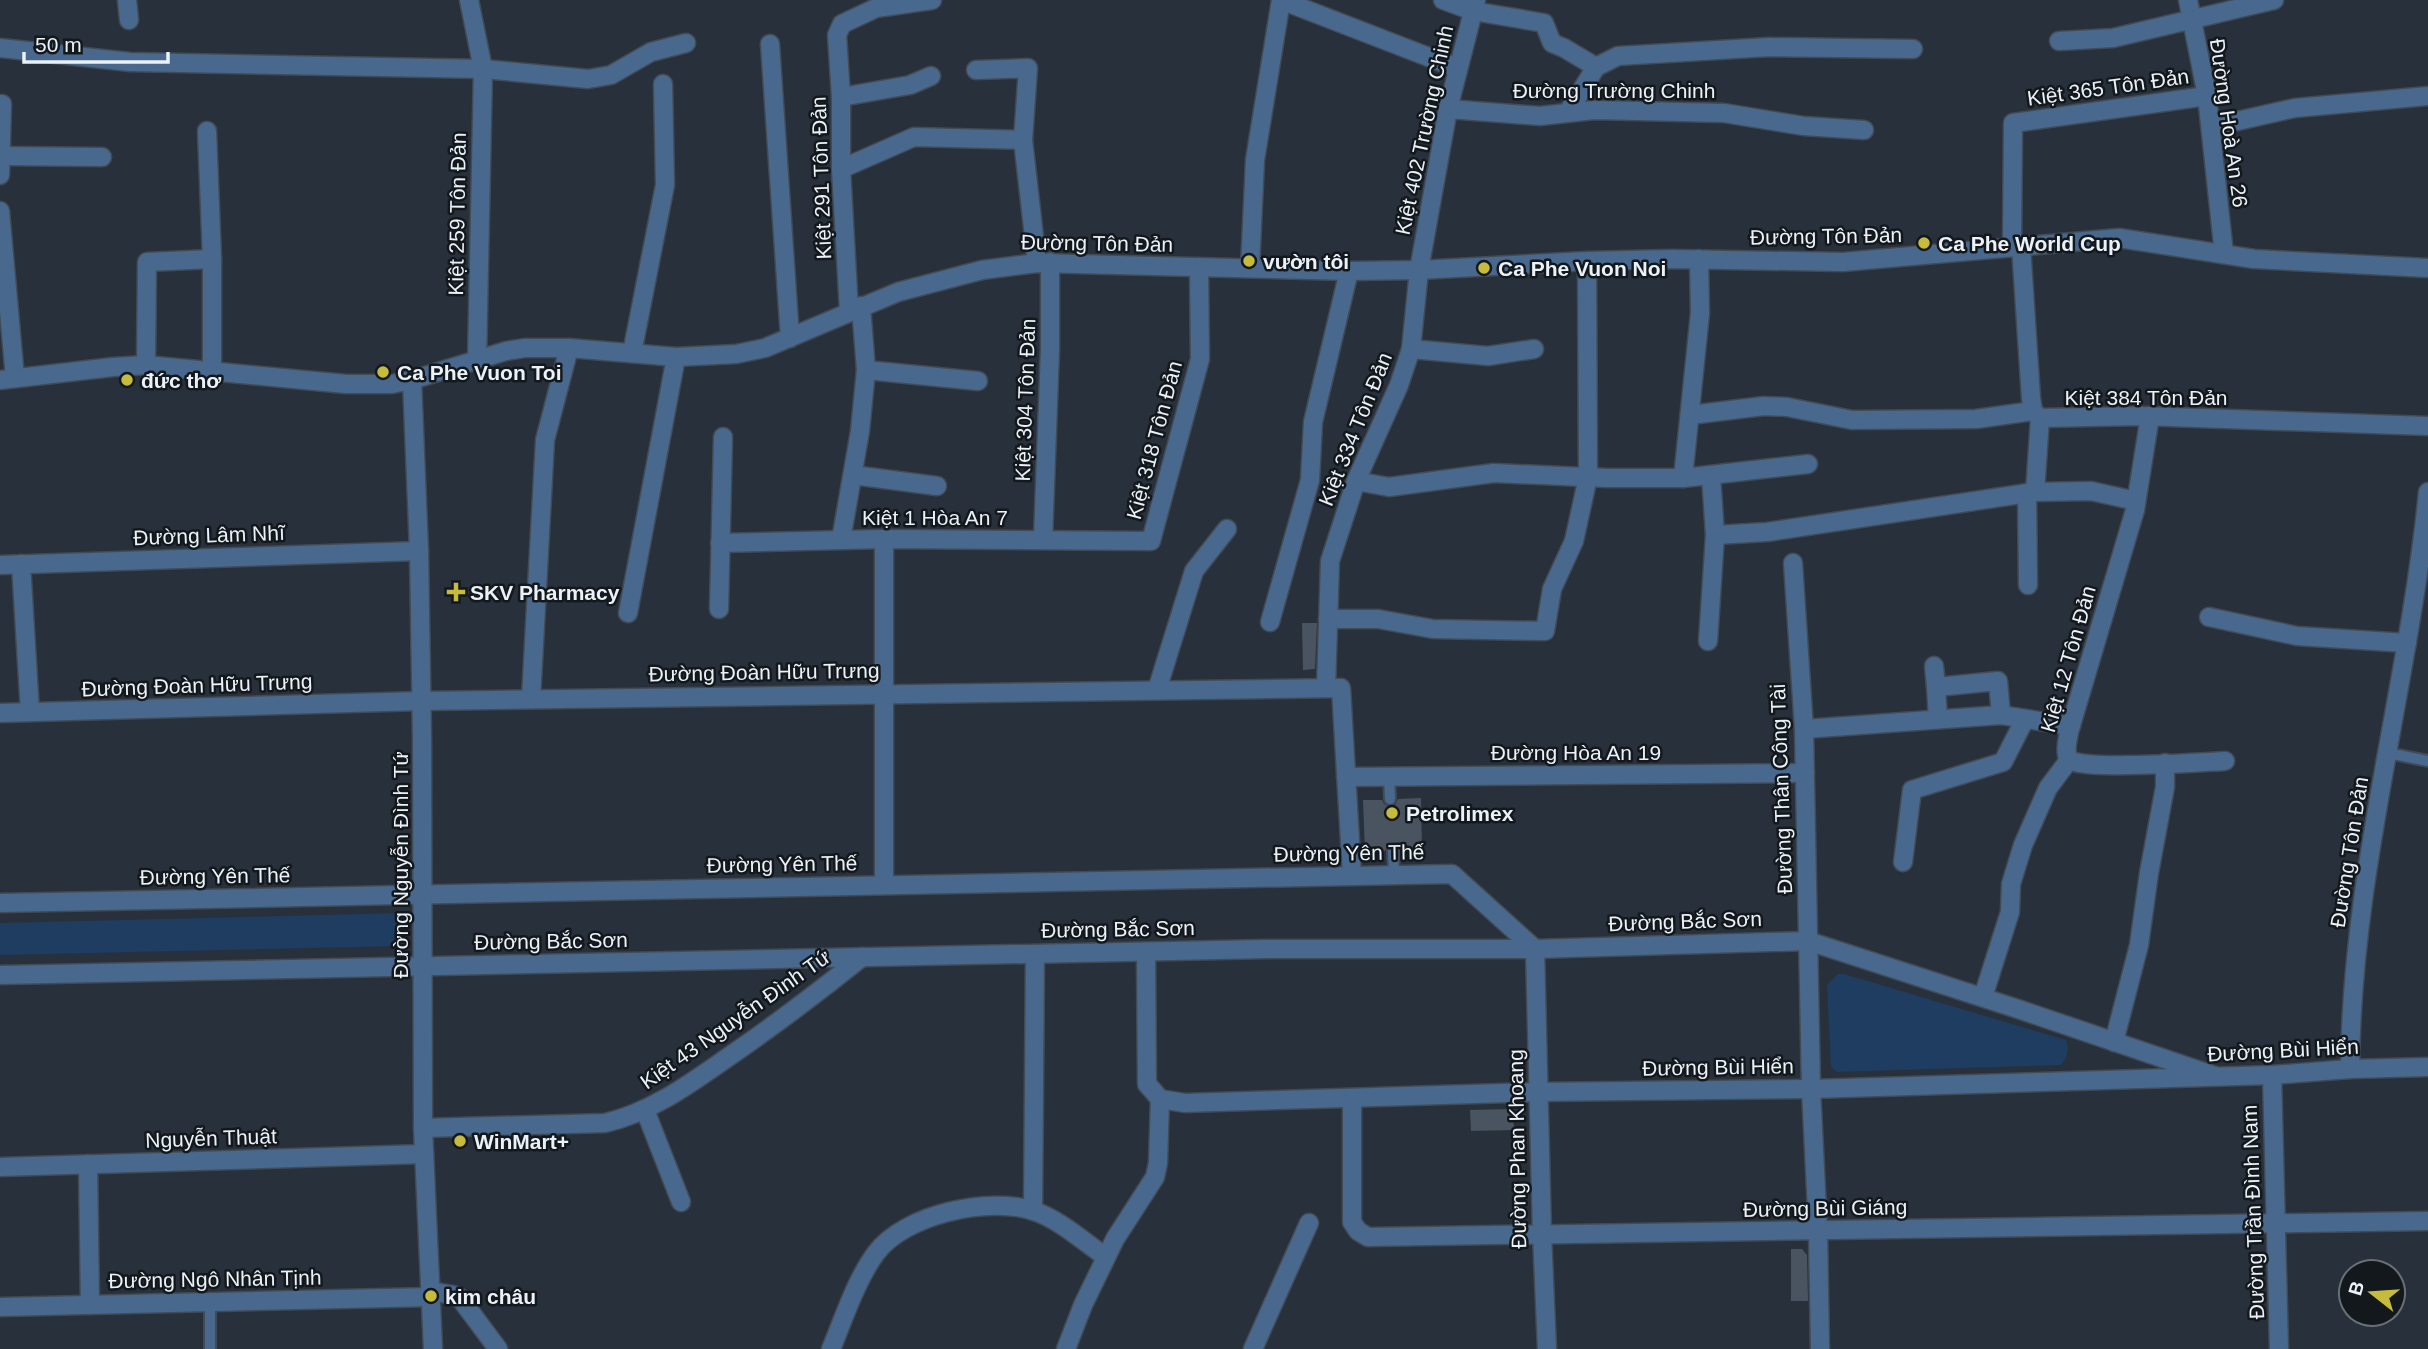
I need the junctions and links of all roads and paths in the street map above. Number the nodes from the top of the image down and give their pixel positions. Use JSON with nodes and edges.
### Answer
{"nodes":[{"id":1,"x":127,"y":0,"type":"edge"},
{"id":2,"x":469,"y":0,"type":"edge"},
{"id":3,"x":932,"y":0,"type":"edge"},
{"id":4,"x":1281,"y":0,"type":"edge"},
{"id":5,"x":1443,"y":0,"type":"edge"},
{"id":6,"x":2188,"y":0,"type":"edge"},
{"id":7,"x":2274,"y":0,"type":"edge"},
{"id":8,"x":1474,"y":6,"type":"edge"},
{"id":9,"x":2190,"y":19,"type":"junction"},
{"id":10,"x":129,"y":20,"type":"dead end"},
{"id":11,"x":2059,"y":41,"type":"dead end"},
{"id":12,"x":686,"y":43,"type":"dead end"},
{"id":13,"x":770,"y":44,"type":"dead end"},
{"id":14,"x":0,"y":48,"type":"edge"},
{"id":15,"x":1913,"y":49,"type":"dead end"},
{"id":16,"x":1596,"y":67,"type":"junction"},
{"id":17,"x":1457,"y":68,"type":"junction"},
{"id":18,"x":483,"y":69,"type":"junction"},
{"id":19,"x":976,"y":70,"type":"dead end"},
{"id":20,"x":931,"y":76,"type":"dead end"},
{"id":21,"x":663,"y":84,"type":"dead end"},
{"id":22,"x":2207,"y":96,"type":"junction"},
{"id":23,"x":2428,"y":96,"type":"edge"},
{"id":24,"x":841,"y":97,"type":"junction"},
{"id":25,"x":2,"y":104,"type":"dead end"},
{"id":26,"x":1448,"y":109,"type":"junction"},
{"id":27,"x":1569,"y":112,"type":"junction"},
{"id":28,"x":2211,"y":127,"type":"junction"},
{"id":29,"x":1864,"y":130,"type":"dead end"},
{"id":30,"x":207,"y":131,"type":"dead end"},
{"id":31,"x":1023,"y":140,"type":"junction"},
{"id":32,"x":2,"y":156,"type":"edge"},
{"id":33,"x":102,"y":157,"type":"dead end"},
{"id":34,"x":841,"y":169,"type":"junction"},
{"id":35,"x":0,"y":175,"type":"edge"},
{"id":36,"x":0,"y":211,"type":"edge"},
{"id":37,"x":0,"y":229,"type":"edge"},
{"id":38,"x":2016,"y":246,"type":"junction"},
{"id":39,"x":2224,"y":254,"type":"junction"},
{"id":40,"x":212,"y":259,"type":"junction"},
{"id":41,"x":1699,"y":259,"type":"junction"},
{"id":42,"x":1587,"y":261,"type":"junction"},
{"id":43,"x":1044,"y":263,"type":"junction"},
{"id":44,"x":1199,"y":267,"type":"junction"},
{"id":45,"x":1250,"y":268,"type":"junction"},
{"id":46,"x":2428,"y":268,"type":"edge"},
{"id":47,"x":1419,"y":270,"type":"junction"},
{"id":48,"x":1349,"y":271,"type":"junction"},
{"id":49,"x":855,"y":309,"type":"junction"},
{"id":50,"x":790,"y":338,"type":"junction"},
{"id":51,"x":569,"y":348,"type":"junction"},
{"id":52,"x":1411,"y":349,"type":"junction"},
{"id":53,"x":1534,"y":349,"type":"dead end"},
{"id":54,"x":632,"y":353,"type":"junction"},
{"id":55,"x":676,"y":357,"type":"junction"},
{"id":56,"x":477,"y":361,"type":"junction"},
{"id":57,"x":146,"y":365,"type":"junction"},
{"id":58,"x":212,"y":370,"type":"junction"},
{"id":59,"x":866,"y":370,"type":"junction"},
{"id":60,"x":7,"y":379,"type":"edge"},
{"id":61,"x":412,"y":380,"type":"junction"},
{"id":62,"x":978,"y":381,"type":"dead end"},
{"id":63,"x":2037,"y":414,"type":"junction"},
{"id":64,"x":1690,"y":415,"type":"junction"},
{"id":65,"x":2150,"y":416,"type":"junction"},
{"id":66,"x":2428,"y":426,"type":"edge"},
{"id":67,"x":723,"y":437,"type":"dead end"},
{"id":68,"x":1808,"y":464,"type":"dead end"},
{"id":69,"x":853,"y":475,"type":"junction"},
{"id":70,"x":1712,"y":476,"type":"junction"},
{"id":71,"x":1588,"y":477,"type":"junction"},
{"id":72,"x":1683,"y":478,"type":"junction"},
{"id":73,"x":1356,"y":481,"type":"junction"},
{"id":74,"x":937,"y":486,"type":"dead end"},
{"id":75,"x":2031,"y":492,"type":"junction"},
{"id":76,"x":2428,"y":492,"type":"edge"},
{"id":77,"x":2136,"y":501,"type":"junction"},
{"id":78,"x":1227,"y":529,"type":"dead end"},
{"id":79,"x":1715,"y":535,"type":"junction"},
{"id":80,"x":884,"y":539,"type":"junction"},
{"id":81,"x":1043,"y":539,"type":"junction"},
{"id":82,"x":841,"y":540,"type":"junction"},
{"id":83,"x":1151,"y":541,"type":"joint"},
{"id":84,"x":720,"y":543,"type":"junction"},
{"id":85,"x":419,"y":551,"type":"junction"},
{"id":86,"x":2424,"y":560,"type":"edge"},
{"id":87,"x":1793,"y":563,"type":"dead end"},
{"id":88,"x":21,"y":564,"type":"junction"},
{"id":89,"x":0,"y":565,"type":"edge"},
{"id":90,"x":2028,"y":585,"type":"dead end"},
{"id":91,"x":719,"y":609,"type":"dead end"},
{"id":92,"x":628,"y":612,"type":"dead end"},
{"id":93,"x":2209,"y":617,"type":"dead end"},
{"id":94,"x":1328,"y":619,"type":"junction"},
{"id":95,"x":1270,"y":622,"type":"dead end"},
{"id":96,"x":1708,"y":641,"type":"dead end"},
{"id":97,"x":2407,"y":643,"type":"junction"},
{"id":98,"x":1934,"y":666,"type":"dead end"},
{"id":99,"x":1936,"y":687,"type":"junction"},
{"id":100,"x":1326,"y":688,"type":"junction"},
{"id":101,"x":1157,"y":690,"type":"junction"},
{"id":102,"x":885,"y":692,"type":"junction"},
{"id":103,"x":531,"y":699,"type":"junction"},
{"id":104,"x":421,"y":701,"type":"junction"},
{"id":105,"x":30,"y":712,"type":"junction"},
{"id":106,"x":0,"y":713,"type":"edge"},
{"id":107,"x":2001,"y":715,"type":"junction"},
{"id":108,"x":1938,"y":719,"type":"junction"},
{"id":109,"x":2025,"y":719,"type":"junction"},
{"id":110,"x":2071,"y":726,"type":"junction"},
{"id":111,"x":1804,"y":729,"type":"junction"},
{"id":112,"x":2388,"y":753,"type":"junction"},
{"id":113,"x":2069,"y":760,"type":"junction"},
{"id":114,"x":2225,"y":761,"type":"dead end"},
{"id":115,"x":2428,"y":761,"type":"edge"},
{"id":116,"x":2165,"y":763,"type":"junction"},
{"id":117,"x":1805,"y":773,"type":"junction"},
{"id":118,"x":1389,"y":775,"type":"junction"},
{"id":119,"x":1346,"y":777,"type":"junction"},
{"id":120,"x":1390,"y":799,"type":"dead end"},
{"id":121,"x":1393,"y":851,"type":"dead end"},
{"id":122,"x":1903,"y":862,"type":"dead end"},
{"id":123,"x":1352,"y":875,"type":"junction"},
{"id":124,"x":1394,"y":875,"type":"junction"},
{"id":125,"x":884,"y":884,"type":"junction"},
{"id":126,"x":422,"y":902,"type":"junction"},
{"id":127,"x":0,"y":903,"type":"edge"},
{"id":128,"x":1808,"y":941,"type":"junction"},
{"id":129,"x":1535,"y":949,"type":"junction"},
{"id":130,"x":1146,"y":952,"type":"junction"},
{"id":131,"x":1035,"y":954,"type":"junction"},
{"id":132,"x":862,"y":957,"type":"junction"},
{"id":133,"x":424,"y":967,"type":"junction"},
{"id":134,"x":0,"y":975,"type":"edge"},
{"id":135,"x":1983,"y":997,"type":"junction"},
{"id":136,"x":2114,"y":1042,"type":"junction"},
{"id":137,"x":2428,"y":1067,"type":"edge"},
{"id":138,"x":2350,"y":1069,"type":"junction"},
{"id":139,"x":2272,"y":1075,"type":"junction"},
{"id":140,"x":2216,"y":1076,"type":"junction"},
{"id":141,"x":1811,"y":1089,"type":"junction"},
{"id":142,"x":1538,"y":1091,"type":"junction"},
{"id":143,"x":1160,"y":1099,"type":"junction"},
{"id":144,"x":1352,"y":1099,"type":"junction"},
{"id":145,"x":645,"y":1110,"type":"junction"},
{"id":146,"x":423,"y":1128,"type":"junction"},
{"id":147,"x":424,"y":1154,"type":"junction"},
{"id":148,"x":88,"y":1164,"type":"junction"},
{"id":149,"x":0,"y":1167,"type":"edge"},
{"id":150,"x":681,"y":1202,"type":"dead end"},
{"id":151,"x":1033,"y":1211,"type":"junction"},
{"id":152,"x":2428,"y":1221,"type":"edge"},
{"id":153,"x":1309,"y":1223,"type":"dead end"},
{"id":154,"x":2276,"y":1224,"type":"junction"},
{"id":155,"x":1818,"y":1230,"type":"junction"},
{"id":156,"x":1542,"y":1234,"type":"junction"},
{"id":157,"x":1105,"y":1257,"type":"junction"},
{"id":158,"x":431,"y":1294,"type":"junction"},
{"id":159,"x":210,"y":1302,"type":"junction"},
{"id":160,"x":90,"y":1305,"type":"junction"},
{"id":161,"x":0,"y":1307,"type":"edge"},
{"id":162,"x":1546,"y":1342,"type":"edge"},
{"id":163,"x":210,"y":1349,"type":"edge"},
{"id":164,"x":433,"y":1349,"type":"edge"},
{"id":165,"x":498,"y":1349,"type":"edge"},
{"id":166,"x":831,"y":1349,"type":"edge"},
{"id":167,"x":1066,"y":1349,"type":"edge"},
{"id":168,"x":1253,"y":1349,"type":"edge"},
{"id":169,"x":1531,"y":1349,"type":"edge"},
{"id":170,"x":1821,"y":1349,"type":"edge"},
{"id":171,"x":2279,"y":1349,"type":"edge"}],
"edges":[{"from":1,"to":10,"type":"street"},
{"from":2,"to":18,"type":"street","name":"Kiệt 259 Tôn Đản"},
{"from":3,"to":24,"type":"street","name":"Kiệt 291 Tôn Đản"},
{"from":4,"to":17,"type":"street"},
{"from":4,"to":45,"type":"street"},
{"from":5,"to":8,"type":"street","name":"Đường Trường Chinh"},
{"from":6,"to":9,"type":"street","name":"Đường Hoà An 26"},
{"from":7,"to":9,"type":"street"},
{"from":8,"to":16,"type":"street","name":"Đường Trường Chinh"},
{"from":8,"to":17,"type":"street","name":"Kiệt 402 Trường Chinh"},
{"from":9,"to":11,"type":"street"},
{"from":9,"to":22,"type":"street","name":"Đường Hoà An 26"},
{"from":12,"to":18,"type":"street"},
{"from":13,"to":50,"type":"street"},
{"from":14,"to":18,"type":"street"},
{"from":15,"to":16,"type":"street"},
{"from":16,"to":27,"type":"street"},
{"from":17,"to":26,"type":"street","name":"Kiệt 402 Trường Chinh"},
{"from":18,"to":56,"type":"street","name":"Kiệt 259 Tôn Đản"},
{"from":19,"to":31,"type":"street","name":"Kiệt 304 Tôn Đản"},
{"from":20,"to":24,"type":"street"},
{"from":21,"to":54,"type":"street"},
{"from":22,"to":28,"type":"street","name":"Đường Hoà An 26"},
{"from":22,"to":38,"type":"street","name":"Kiệt 365 Tôn Đản"},
{"from":23,"to":28,"type":"street"},
{"from":24,"to":34,"type":"street","name":"Kiệt 291 Tôn Đản"},
{"from":25,"to":32,"type":"street"},
{"from":26,"to":27,"type":"street","name":"Đường Trường Chinh"},
{"from":26,"to":47,"type":"street","name":"Kiệt 402 Trường Chinh"},
{"from":27,"to":29,"type":"street","name":"Đường Trường Chinh"},
{"from":28,"to":39,"type":"street","name":"Đường Hoà An 26"},
{"from":30,"to":40,"type":"street"},
{"from":31,"to":34,"type":"street"},
{"from":31,"to":43,"type":"street","name":"Kiệt 304 Tôn Đản"},
{"from":32,"to":33,"type":"street"},
{"from":32,"to":35,"type":"street"},
{"from":34,"to":49,"type":"street","name":"Kiệt 291 Tôn Đản"},
{"from":36,"to":37,"type":"street"},
{"from":37,"to":60,"type":"street"},
{"from":38,"to":39,"type":"street","name":"Đường Tôn Đản"},
{"from":38,"to":41,"type":"street","name":"Đường Tôn Đản"},
{"from":38,"to":63,"type":"street","name":"Kiệt 384 Tôn Đản"},
{"from":39,"to":46,"type":"street","name":"Đường Tôn Đản"},
{"from":40,"to":57,"type":"street"},
{"from":40,"to":58,"type":"street"},
{"from":41,"to":42,"type":"street","name":"Đường Tôn Đản"},
{"from":41,"to":64,"type":"street"},
{"from":42,"to":47,"type":"street","name":"Đường Tôn Đản"},
{"from":42,"to":71,"type":"street"},
{"from":43,"to":44,"type":"street","name":"Đường Tôn Đản"},
{"from":43,"to":49,"type":"street","name":"Đường Tôn Đản"},
{"from":43,"to":81,"type":"street","name":"Kiệt 304 Tôn Đản"},
{"from":44,"to":45,"type":"street","name":"Đường Tôn Đản"},
{"from":44,"to":83,"type":"street","name":"Kiệt 318 Tôn Đản"},
{"from":45,"to":48,"type":"street","name":"Đường Tôn Đản"},
{"from":47,"to":48,"type":"street","name":"Đường Tôn Đản"},
{"from":47,"to":52,"type":"street","name":"Kiệt 334 Tôn Đản"},
{"from":48,"to":95,"type":"street"},
{"from":49,"to":50,"type":"street","name":"Đường Tôn Đản"},
{"from":49,"to":59,"type":"street","name":"Kiệt 291 Tôn Đản"},
{"from":50,"to":55,"type":"street","name":"Đường Tôn Đản"},
{"from":51,"to":54,"type":"street","name":"Đường Tôn Đản"},
{"from":51,"to":56,"type":"street","name":"Đường Tôn Đản"},
{"from":51,"to":103,"type":"street"},
{"from":52,"to":53,"type":"street"},
{"from":52,"to":73,"type":"street","name":"Kiệt 334 Tôn Đản"},
{"from":54,"to":55,"type":"street","name":"Đường Tôn Đản"},
{"from":55,"to":92,"type":"street"},
{"from":56,"to":61,"type":"street","name":"Đường Tôn Đản"},
{"from":57,"to":58,"type":"street","name":"Đường Tôn Đản"},
{"from":57,"to":60,"type":"street","name":"Đường Tôn Đản"},
{"from":58,"to":61,"type":"street","name":"Đường Tôn Đản"},
{"from":59,"to":62,"type":"street"},
{"from":59,"to":69,"type":"street","name":"Kiệt 291 Tôn Đản"},
{"from":61,"to":85,"type":"street","name":"Đường Nguyễn Đình Tứ"},
{"from":63,"to":64,"type":"street"},
{"from":63,"to":65,"type":"street","name":"Kiệt 384 Tôn Đản"},
{"from":63,"to":75,"type":"street"},
{"from":64,"to":72,"type":"street"},
{"from":65,"to":66,"type":"street","name":"Kiệt 384 Tôn Đản"},
{"from":65,"to":77,"type":"street","name":"Kiệt 12 Tôn Đản"},
{"from":67,"to":84,"type":"street"},
{"from":68,"to":70,"type":"street"},
{"from":69,"to":74,"type":"street"},
{"from":69,"to":82,"type":"street","name":"Kiệt 291 Tôn Đản"},
{"from":70,"to":72,"type":"street"},
{"from":70,"to":79,"type":"street"},
{"from":71,"to":72,"type":"street"},
{"from":71,"to":73,"type":"street"},
{"from":71,"to":94,"type":"street"},
{"from":73,"to":94,"type":"street","name":"Kiệt 334 Tôn Đản"},
{"from":75,"to":77,"type":"street"},
{"from":75,"to":79,"type":"street"},
{"from":75,"to":90,"type":"street"},
{"from":76,"to":86,"type":"street","name":"Đường Tôn Đản"},
{"from":77,"to":110,"type":"street","name":"Kiệt 12 Tôn Đản"},
{"from":78,"to":101,"type":"street"},
{"from":79,"to":96,"type":"street"},
{"from":80,"to":81,"type":"street","name":"Kiệt 1 Hòa An 7"},
{"from":80,"to":82,"type":"street","name":"Kiệt 1 Hòa An 7"},
{"from":80,"to":102,"type":"street"},
{"from":81,"to":83,"type":"street","name":"Kiệt 1 Hòa An 7"},
{"from":82,"to":84,"type":"street","name":"Kiệt 1 Hòa An 7"},
{"from":84,"to":91,"type":"street"},
{"from":85,"to":88,"type":"street","name":"Đường Lâm Nhĩ"},
{"from":85,"to":104,"type":"street","name":"Đường Nguyễn Đình Tứ"},
{"from":86,"to":97,"type":"street","name":"Đường Tôn Đản"},
{"from":87,"to":111,"type":"street","name":"Đường Thân Công Tài"},
{"from":88,"to":89,"type":"street","name":"Đường Lâm Nhĩ"},
{"from":88,"to":105,"type":"street"},
{"from":93,"to":97,"type":"street"},
{"from":94,"to":100,"type":"street","name":"Kiệt 334 Tôn Đản"},
{"from":97,"to":112,"type":"street","name":"Đường Tôn Đản"},
{"from":98,"to":99,"type":"street"},
{"from":99,"to":107,"type":"street"},
{"from":99,"to":108,"type":"street"},
{"from":100,"to":101,"type":"street","name":"Đường Đoàn Hữu Trưng"},
{"from":100,"to":119,"type":"street"},
{"from":101,"to":102,"type":"street","name":"Đường Đoàn Hữu Trưng"},
{"from":102,"to":103,"type":"street","name":"Đường Đoàn Hữu Trưng"},
{"from":102,"to":125,"type":"street"},
{"from":103,"to":104,"type":"street","name":"Đường Đoàn Hữu Trưng"},
{"from":104,"to":105,"type":"street","name":"Đường Đoàn Hữu Trưng"},
{"from":104,"to":126,"type":"street","name":"Đường Nguyễn Đình Tứ"},
{"from":105,"to":106,"type":"street","name":"Đường Đoàn Hữu Trưng"},
{"from":107,"to":108,"type":"street"},
{"from":107,"to":109,"type":"street"},
{"from":108,"to":111,"type":"street"},
{"from":109,"to":110,"type":"street"},
{"from":109,"to":122,"type":"street"},
{"from":110,"to":113,"type":"street","name":"Kiệt 12 Tôn Đản"},
{"from":111,"to":117,"type":"street","name":"Đường Thân Công Tài"},
{"from":112,"to":115,"type":"lane"},
{"from":112,"to":138,"type":"street","name":"Đường Tôn Đản"},
{"from":113,"to":116,"type":"street","name":"Kiệt 12 Tôn Đản"},
{"from":113,"to":135,"type":"street"},
{"from":114,"to":116,"type":"street","name":"Kiệt 12 Tôn Đản"},
{"from":116,"to":136,"type":"street"},
{"from":117,"to":118,"type":"street","name":"Đường Hòa An 19"},
{"from":117,"to":128,"type":"street","name":"Đường Thân Công Tài"},
{"from":118,"to":119,"type":"street","name":"Đường Hòa An 19"},
{"from":118,"to":120,"type":"lane"},
{"from":119,"to":123,"type":"street"},
{"from":121,"to":124,"type":"lane"},
{"from":123,"to":124,"type":"street","name":"Đường Yên Thế"},
{"from":123,"to":125,"type":"street","name":"Đường Yên Thế"},
{"from":124,"to":129,"type":"street","name":"Đường Yên Thế"},
{"from":125,"to":126,"type":"street","name":"Đường Yên Thế"},
{"from":126,"to":127,"type":"street","name":"Đường Yên Thế"},
{"from":126,"to":133,"type":"street","name":"Đường Nguyễn Đình Tứ"},
{"from":128,"to":129,"type":"street","name":"Đường Bắc Sơn"},
{"from":128,"to":135,"type":"street","name":"Đường Bắc Sơn"},
{"from":128,"to":141,"type":"street","name":"Đường Thân Công Tài"},
{"from":129,"to":130,"type":"street","name":"Đường Bắc Sơn"},
{"from":129,"to":142,"type":"street","name":"Đường Phan Khoang"},
{"from":130,"to":131,"type":"street","name":"Đường Bắc Sơn"},
{"from":130,"to":143,"type":"street"},
{"from":131,"to":132,"type":"street","name":"Đường Bắc Sơn"},
{"from":131,"to":151,"type":"street"},
{"from":132,"to":133,"type":"street","name":"Đường Bắc Sơn"},
{"from":132,"to":145,"type":"street","name":"Kiệt 43 Nguyễn Đình Tứ"},
{"from":133,"to":134,"type":"street","name":"Đường Bắc Sơn"},
{"from":133,"to":146,"type":"street","name":"Đường Nguyễn Đình Tứ"},
{"from":135,"to":136,"type":"street","name":"Đường Bắc Sơn"},
{"from":136,"to":140,"type":"street","name":"Đường Bắc Sơn"},
{"from":137,"to":138,"type":"street","name":"Đường Bùi Hiển"},
{"from":138,"to":139,"type":"street","name":"Đường Bùi Hiển"},
{"from":139,"to":140,"type":"street","name":"Đường Bùi Hiển"},
{"from":139,"to":154,"type":"street","name":"Đường Trần Đình Nam"},
{"from":140,"to":141,"type":"street","name":"Đường Bùi Hiển"},
{"from":141,"to":142,"type":"street","name":"Đường Bùi Hiển"},
{"from":141,"to":155,"type":"street","name":"Đường Thân Công Tài"},
{"from":142,"to":144,"type":"street","name":"Đường Bùi Hiển"},
{"from":142,"to":156,"type":"street","name":"Đường Phan Khoang"},
{"from":143,"to":144,"type":"street","name":"Đường Bùi Hiển"},
{"from":143,"to":157,"type":"street"},
{"from":144,"to":156,"type":"street","name":"Đường Bùi Giáng"},
{"from":145,"to":146,"type":"street","name":"Kiệt 43 Nguyễn Đình Tứ"},
{"from":145,"to":150,"type":"street"},
{"from":146,"to":147,"type":"street","name":"Đường Nguyễn Đình Tứ"},
{"from":147,"to":148,"type":"street","name":"Nguyễn Thuật"},
{"from":147,"to":158,"type":"street","name":"Đường Nguyễn Đình Tứ"},
{"from":148,"to":149,"type":"street","name":"Nguyễn Thuật"},
{"from":148,"to":160,"type":"street"},
{"from":151,"to":157,"type":"street"},
{"from":151,"to":166,"type":"street"},
{"from":152,"to":154,"type":"street","name":"Đường Bùi Giáng"},
{"from":153,"to":168,"type":"street"},
{"from":154,"to":155,"type":"street","name":"Đường Bùi Giáng"},
{"from":154,"to":171,"type":"street","name":"Đường Trần Đình Nam"},
{"from":155,"to":156,"type":"street","name":"Đường Bùi Giáng"},
{"from":155,"to":170,"type":"street","name":"Đường Thân Công Tài"},
{"from":156,"to":162,"type":"street","name":"Đường Phan Khoang"},
{"from":157,"to":167,"type":"street"},
{"from":158,"to":159,"type":"street","name":"Đường Ngô Nhân Tịnh"},
{"from":158,"to":164,"type":"street","name":"Đường Nguyễn Đình Tứ"},
{"from":158,"to":165,"type":"street","name":"Đường Ngô Nhân Tịnh"},
{"from":159,"to":160,"type":"street","name":"Đường Ngô Nhân Tịnh"},
{"from":159,"to":163,"type":"lane"},
{"from":160,"to":161,"type":"street","name":"Đường Ngô Nhân Tịnh"},
{"from":162,"to":169,"type":"street"}]}
